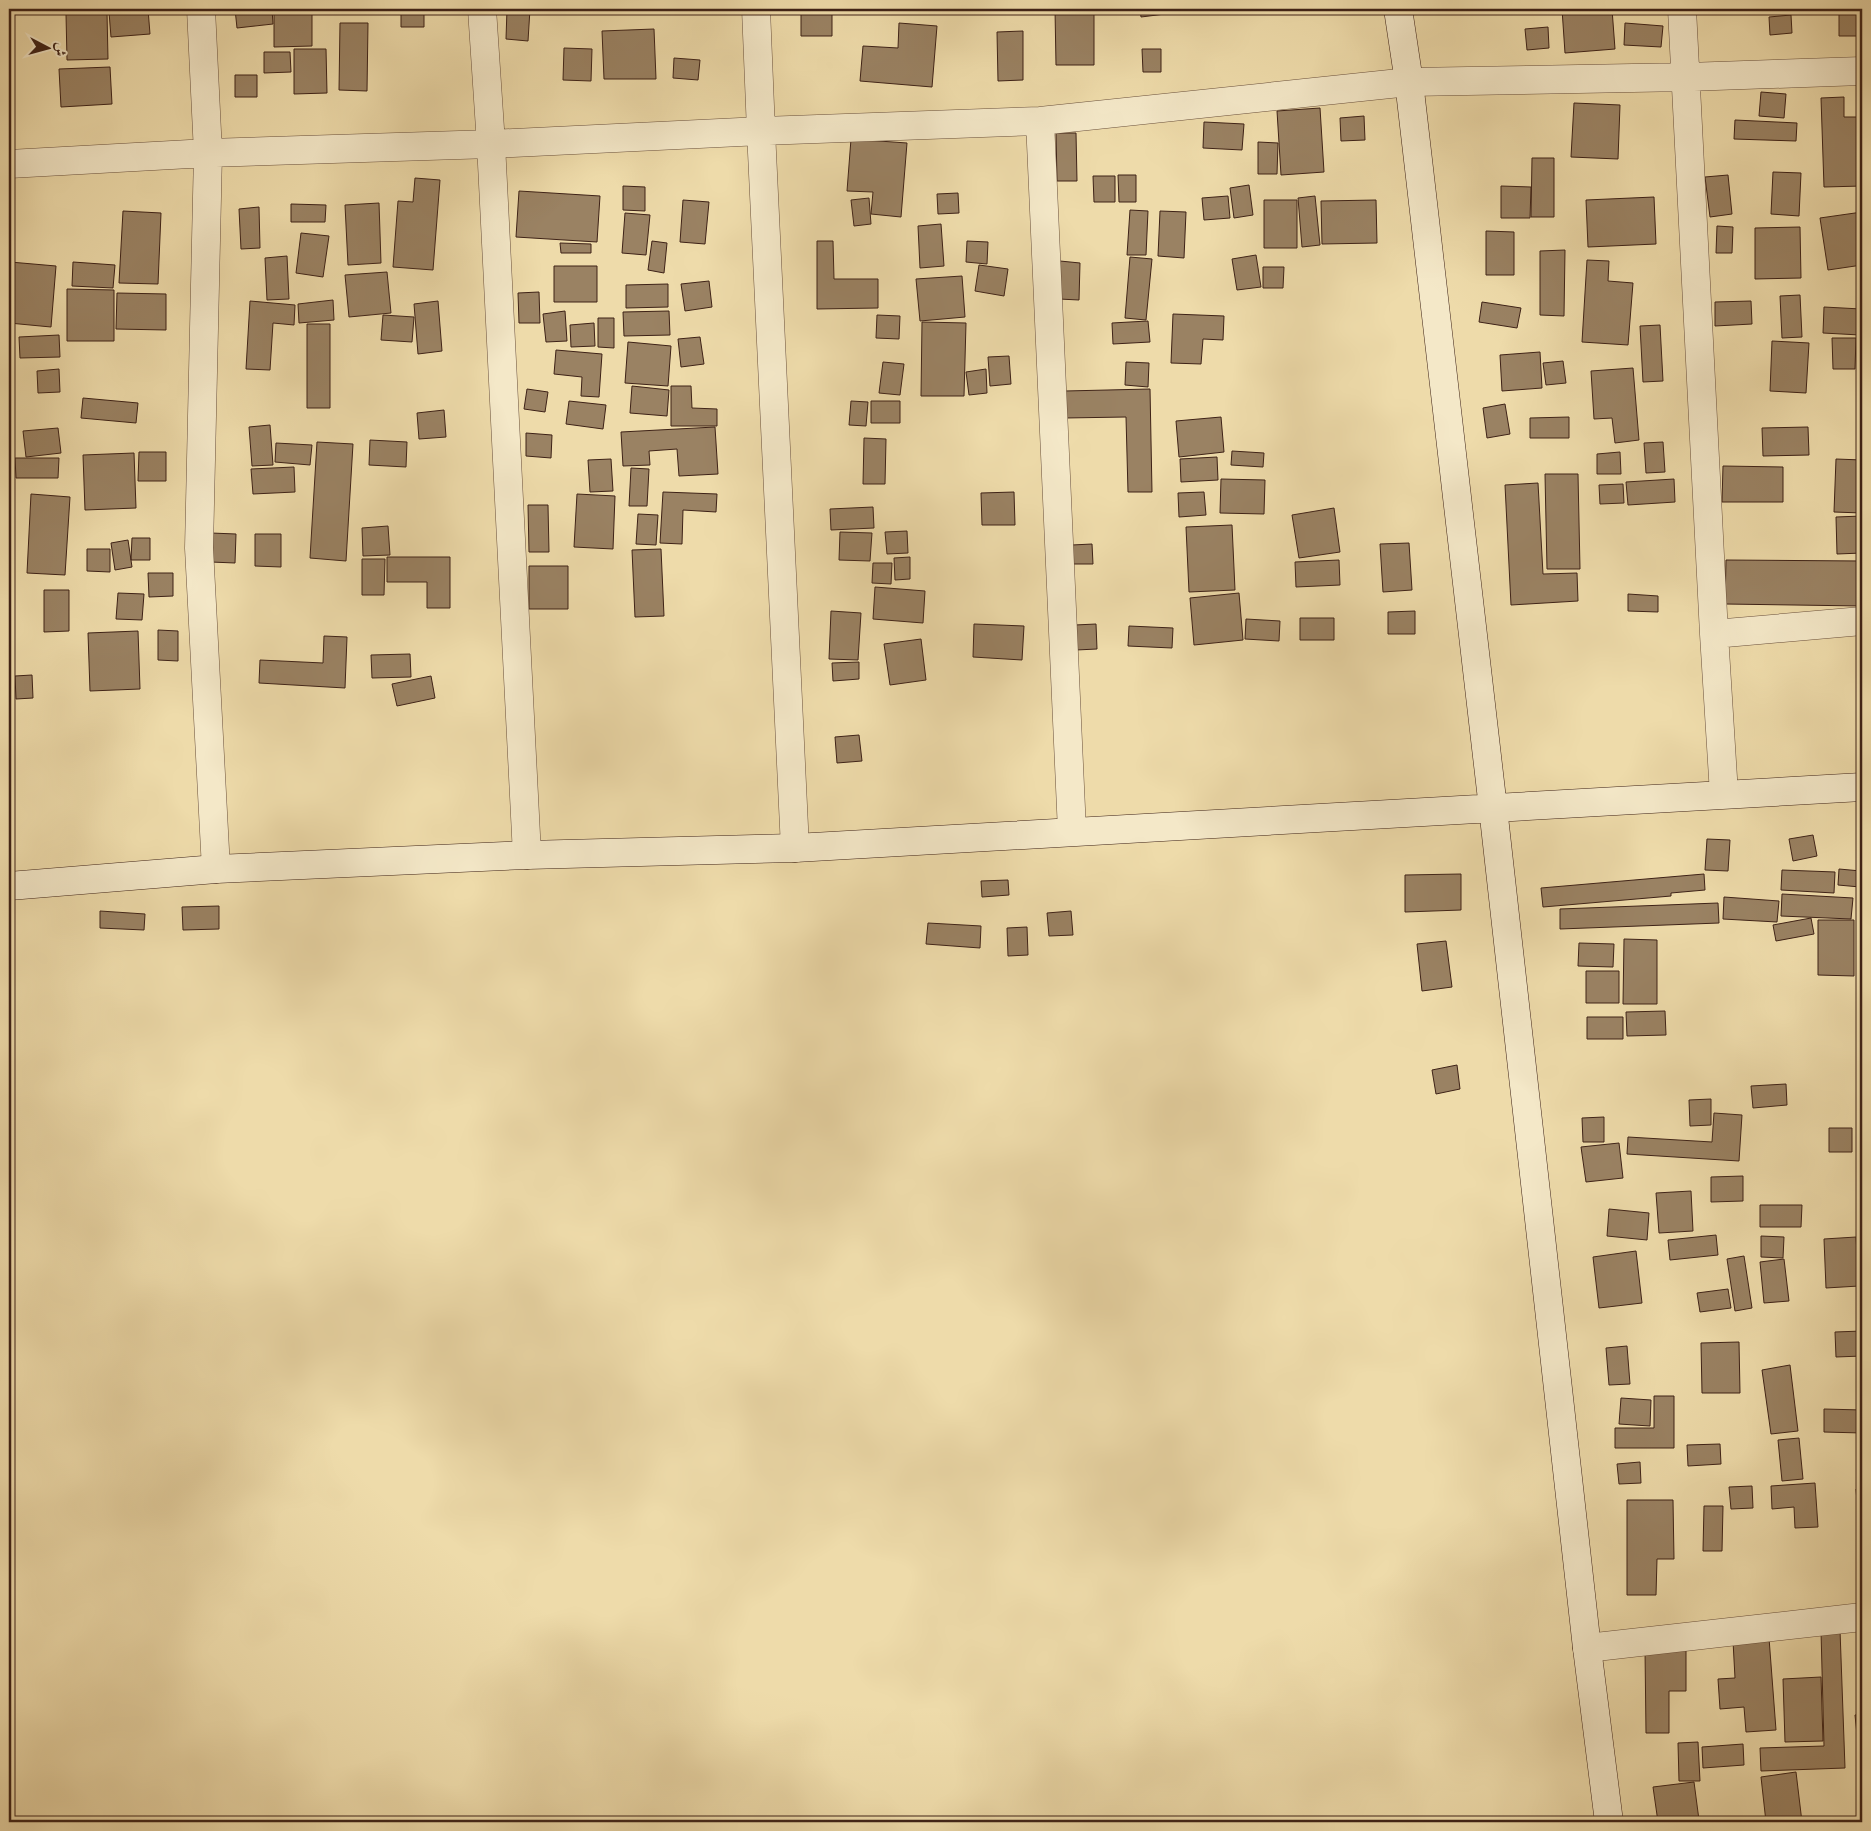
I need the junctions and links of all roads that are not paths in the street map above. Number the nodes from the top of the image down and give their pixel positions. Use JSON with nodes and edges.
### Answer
{"nodes":[{"id":1,"x":201,"y":9,"type":"edge"},
{"id":2,"x":482,"y":9,"type":"edge"},
{"id":3,"x":756,"y":9,"type":"edge"},
{"id":4,"x":1398,"y":9,"type":"edge"},
{"id":5,"x":1682,"y":9,"type":"edge"},
{"id":6,"x":1862,"y":71,"type":"edge"},
{"id":7,"x":1687,"y":77,"type":"junction"},
{"id":8,"x":1409,"y":82,"type":"junction"},
{"id":9,"x":1040,"y":121,"type":"junction"},
{"id":10,"x":761,"y":131,"type":"junction"},
{"id":11,"x":491,"y":144,"type":"junction"},
{"id":12,"x":208,"y":153,"type":"junction"},
{"id":13,"x":9,"y":164,"type":"edge"},
{"id":14,"x":1862,"y":621,"type":"edge"},
{"id":15,"x":1714,"y":634,"type":"junction"},
{"id":16,"x":1862,"y":787,"type":"edge"},
{"id":17,"x":1724,"y":794,"type":"junction"},
{"id":18,"x":1494,"y":808,"type":"junction"},
{"id":19,"x":1072,"y":831,"type":"junction"},
{"id":20,"x":795,"y":848,"type":"junction"},
{"id":21,"x":527,"y":855,"type":"junction"},
{"id":22,"x":216,"y":869,"type":"junction"},
{"id":23,"x":9,"y":886,"type":"edge"},
{"id":24,"x":1862,"y":1618,"type":"edge"},
{"id":25,"x":1586,"y":1648,"type":"junction"},
{"id":26,"x":1609,"y":1822,"type":"edge"}],
"edges":[{"from":1,"to":12,"type":"street"},
{"from":2,"to":11,"type":"street"},
{"from":3,"to":10,"type":"street"},
{"from":4,"to":8,"type":"street"},
{"from":5,"to":7,"type":"street"},
{"from":6,"to":7,"type":"street"},
{"from":7,"to":8,"type":"street"},
{"from":7,"to":15,"type":"street"},
{"from":8,"to":9,"type":"street"},
{"from":8,"to":18,"type":"street"},
{"from":9,"to":10,"type":"street"},
{"from":9,"to":19,"type":"street"},
{"from":10,"to":11,"type":"street"},
{"from":10,"to":20,"type":"street"},
{"from":11,"to":12,"type":"street"},
{"from":11,"to":21,"type":"street"},
{"from":12,"to":13,"type":"street"},
{"from":12,"to":22,"type":"street"},
{"from":14,"to":15,"type":"street"},
{"from":15,"to":17,"type":"street"},
{"from":16,"to":17,"type":"street"},
{"from":17,"to":18,"type":"street"},
{"from":18,"to":19,"type":"street"},
{"from":18,"to":25,"type":"street"},
{"from":19,"to":20,"type":"street"},
{"from":20,"to":21,"type":"street"},
{"from":21,"to":22,"type":"street"},
{"from":22,"to":23,"type":"street"},
{"from":24,"to":25,"type":"street"},
{"from":25,"to":26,"type":"street"}]}
